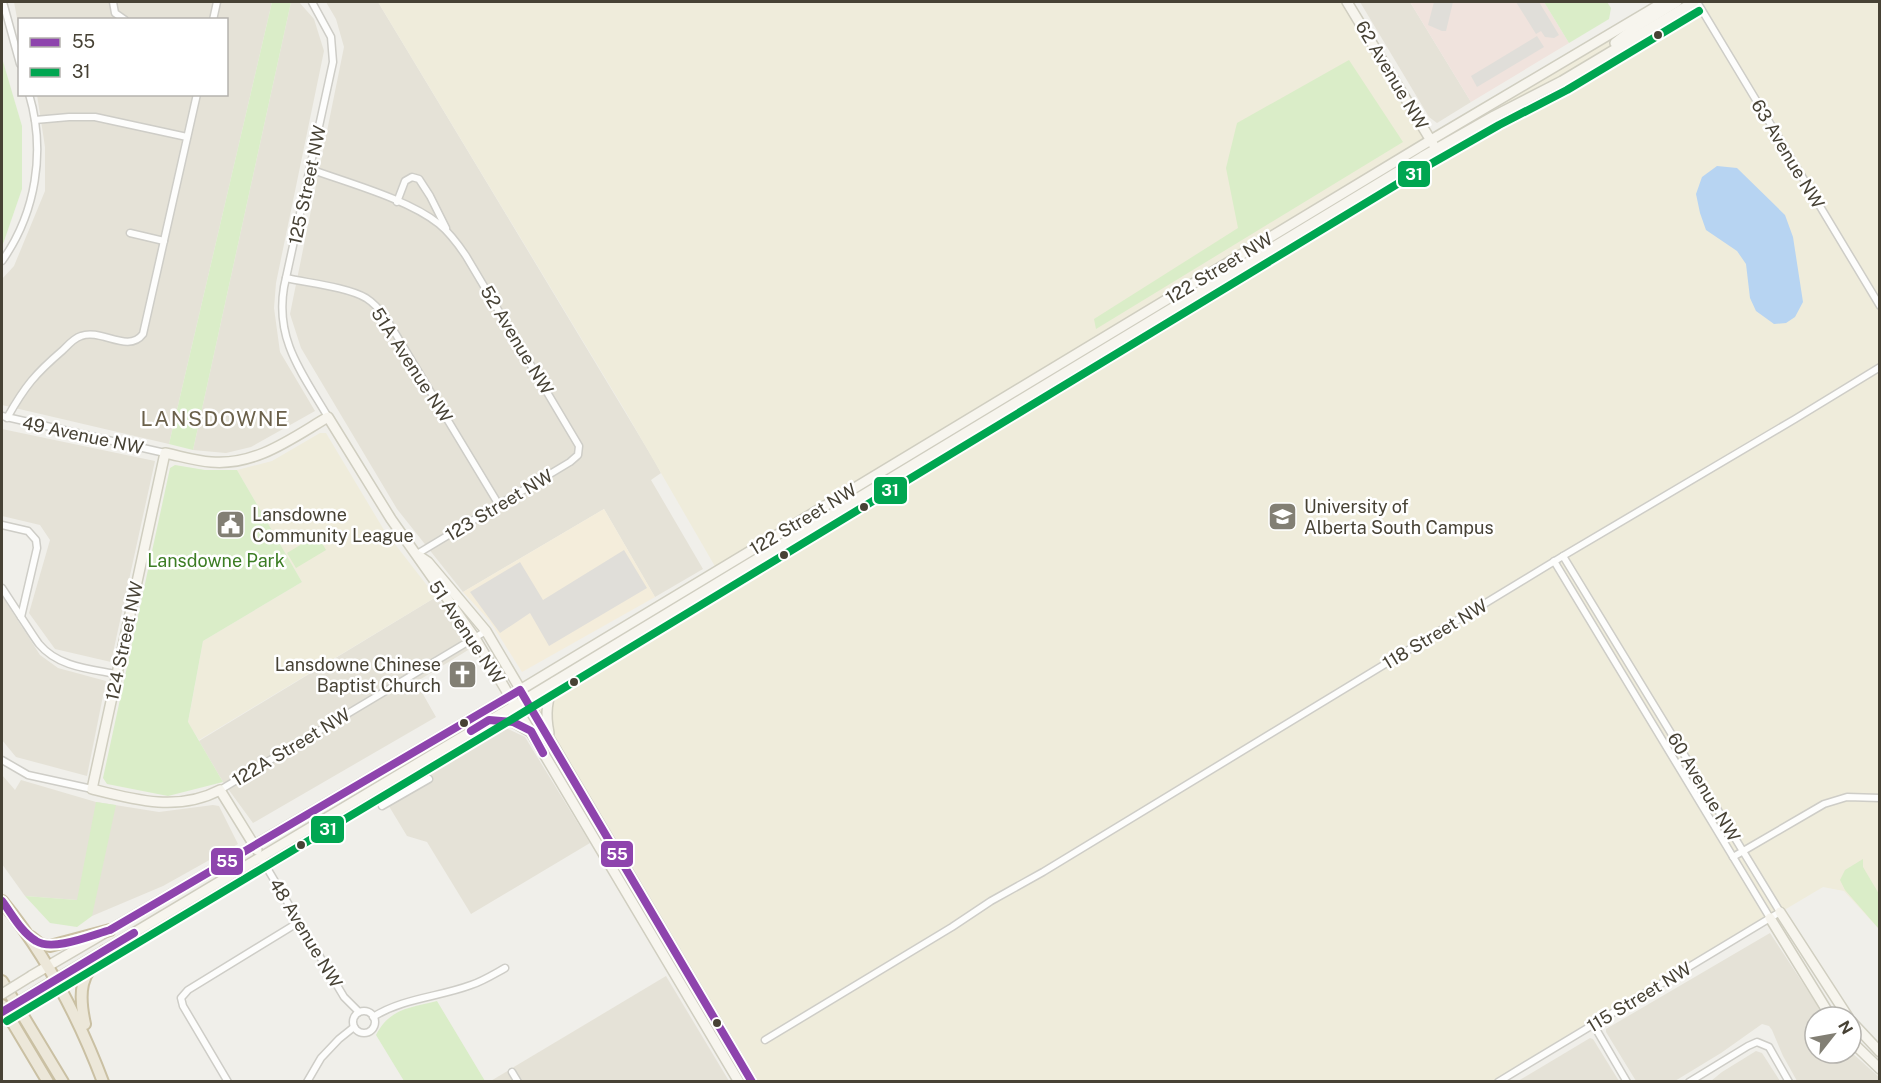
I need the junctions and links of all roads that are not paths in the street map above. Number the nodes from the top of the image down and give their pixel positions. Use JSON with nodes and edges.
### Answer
{"nodes":[{"id":1,"x":3,"y":2,"type":"edge"},
{"id":2,"x":113,"y":2,"type":"edge"},
{"id":3,"x":217,"y":2,"type":"edge"},
{"id":4,"x":312,"y":2,"type":"edge"},
{"id":5,"x":1347,"y":2,"type":"edge"},
{"id":6,"x":1664,"y":2,"type":"edge"},
{"id":7,"x":1677,"y":2,"type":"edge"},
{"id":8,"x":1695,"y":2,"type":"edge"},
{"id":9,"x":122,"y":18,"type":"edge"},
{"id":10,"x":213,"y":18,"type":"edge"},
{"id":11,"x":18,"y":57,"type":"edge"},
{"id":12,"x":1593,"y":62,"type":"junction"},
{"id":13,"x":29,"y":96,"type":"edge"},
{"id":14,"x":197,"y":96,"type":"edge"},
{"id":15,"x":35,"y":120,"type":"junction"},
{"id":16,"x":188,"y":137,"type":"junction"},
{"id":17,"x":1431,"y":140,"type":"junction"},
{"id":18,"x":1436,"y":150,"type":"junction"},
{"id":19,"x":310,"y":169,"type":"junction"},
{"id":20,"x":397,"y":202,"type":"junction"},
{"id":21,"x":448,"y":232,"type":"junction"},
{"id":22,"x":130,"y":233,"type":"dead end"},
{"id":23,"x":164,"y":241,"type":"junction"},
{"id":24,"x":2,"y":261,"type":"edge"},
{"id":25,"x":286,"y":278,"type":"junction"},
{"id":26,"x":1880,"y":306,"type":"edge"},
{"id":27,"x":283,"y":328,"type":"joint"},
{"id":28,"x":1880,"y":367,"type":"edge"},
{"id":29,"x":4,"y":417,"type":"edge"},
{"id":30,"x":328,"y":417,"type":"junction"},
{"id":31,"x":579,"y":452,"type":"joint"},
{"id":32,"x":165,"y":453,"type":"junction"},
{"id":33,"x":499,"y":505,"type":"junction"},
{"id":34,"x":2,"y":525,"type":"edge"},
{"id":35,"x":417,"y":554,"type":"junction"},
{"id":36,"x":1563,"y":556,"type":"junction"},
{"id":37,"x":1554,"y":561,"type":"junction"},
{"id":38,"x":2,"y":588,"type":"edge"},
{"id":39,"x":21,"y":617,"type":"junction"},
{"id":40,"x":486,"y":632,"type":"junction"},
{"id":41,"x":475,"y":638,"type":"junction"},
{"id":42,"x":116,"y":674,"type":"junction"},
{"id":43,"x":554,"y":682,"type":"junction"},
{"id":44,"x":515,"y":692,"type":"junction"},
{"id":45,"x":520,"y":702,"type":"junction"},
{"id":46,"x":489,"y":720,"type":"junction"},
{"id":47,"x":531,"y":732,"type":"junction"},
{"id":48,"x":551,"y":741,"type":"junction"},
{"id":49,"x":2,"y":760,"type":"edge"},
{"id":50,"x":566,"y":766,"type":"junction"},
{"id":51,"x":429,"y":778,"type":"dead end"},
{"id":52,"x":92,"y":789,"type":"junction"},
{"id":53,"x":220,"y":790,"type":"junction"},
{"id":54,"x":1880,"y":798,"type":"edge"},
{"id":55,"x":382,"y":806,"type":"dead end"},
{"id":56,"x":254,"y":846,"type":"junction"},
{"id":57,"x":1743,"y":851,"type":"junction"},
{"id":58,"x":1733,"y":857,"type":"junction"},
{"id":59,"x":261,"y":858,"type":"junction"},
{"id":60,"x":2,"y":901,"type":"edge"},
{"id":61,"x":1780,"y":912,"type":"junction"},
{"id":62,"x":1770,"y":918,"type":"junction"},
{"id":63,"x":299,"y":922,"type":"junction"},
{"id":64,"x":110,"y":930,"type":"junction"},
{"id":65,"x":26,"y":933,"type":"junction"},
{"id":66,"x":105,"y":951,"type":"junction"},
{"id":67,"x":48,"y":967,"type":"junction"},
{"id":68,"x":504,"y":968,"type":"dead end"},
{"id":69,"x":55,"y":980,"type":"junction"},
{"id":70,"x":2,"y":981,"type":"edge"},
{"id":71,"x":2,"y":994,"type":"edge"},
{"id":72,"x":2,"y":1005,"type":"edge"},
{"id":73,"x":1824,"y":1005,"type":"edge"},
{"id":74,"x":1839,"y":1005,"type":"edge"},
{"id":75,"x":2,"y":1012,"type":"edge"},
{"id":76,"x":359,"y":1012,"type":"junction"},
{"id":77,"x":373,"y":1017,"type":"junction"},
{"id":78,"x":1593,"y":1024,"type":"junction"},
{"id":79,"x":354,"y":1027,"type":"junction"},
{"id":80,"x":1863,"y":1034,"type":"edge"},
{"id":81,"x":765,"y":1040,"type":"dead end"},
{"id":82,"x":89,"y":1045,"type":"junction"},
{"id":83,"x":1880,"y":1052,"type":"edge"},
{"id":84,"x":1863,"y":1053,"type":"edge"},
{"id":85,"x":1880,"y":1069,"type":"edge"},
{"id":86,"x":1707,"y":1071,"type":"junction"},
{"id":87,"x":512,"y":1072,"type":"dead end"},
{"id":88,"x":48,"y":1082,"type":"edge"},
{"id":89,"x":63,"y":1082,"type":"edge"},
{"id":90,"x":103,"y":1082,"type":"edge"},
{"id":91,"x":228,"y":1082,"type":"edge"},
{"id":92,"x":307,"y":1082,"type":"edge"},
{"id":93,"x":518,"y":1082,"type":"edge"},
{"id":94,"x":739,"y":1082,"type":"edge"},
{"id":95,"x":752,"y":1082,"type":"edge"},
{"id":96,"x":1498,"y":1082,"type":"edge"},
{"id":97,"x":1627,"y":1082,"type":"edge"},
{"id":98,"x":1689,"y":1082,"type":"edge"},
{"id":99,"x":1699,"y":1082,"type":"edge"},
{"id":100,"x":1790,"y":1082,"type":"edge"}],
"edges":[{"from":1,"to":11,"type":"street"},
{"from":2,"to":9,"type":"street"},
{"from":3,"to":10,"type":"street"},
{"from":4,"to":19,"type":"street","name":"125 Street NW"},
{"from":5,"to":17,"type":"main road","name":"62 Avenue NW"},
{"from":6,"to":17,"type":"main road","name":"122 Street NW"},
{"from":7,"to":12,"type":"main road"},
{"from":8,"to":12,"type":"main road","name":"122 Street NW"},
{"from":8,"to":26,"type":"street","name":"63 Avenue NW"},
{"from":12,"to":18,"type":"main road","name":"122 Street NW"},
{"from":13,"to":15,"type":"street"},
{"from":14,"to":16,"type":"street"},
{"from":15,"to":16,"type":"street"},
{"from":15,"to":24,"type":"street"},
{"from":16,"to":23,"type":"street"},
{"from":17,"to":18,"type":"main road","name":"62 Avenue NW"},
{"from":17,"to":44,"type":"main road","name":"122 Street NW"},
{"from":18,"to":43,"type":"main road","name":"122 Street NW"},
{"from":19,"to":20,"type":"street","name":"52 Avenue NW"},
{"from":19,"to":25,"type":"street","name":"125 Street NW"},
{"from":20,"to":21,"type":"street","name":"52 Avenue NW"},
{"from":20,"to":21,"type":"street","name":"52 Avenue NW"},
{"from":21,"to":31,"type":"street","name":"52 Avenue NW"},
{"from":22,"to":23,"type":"street"},
{"from":23,"to":29,"type":"street"},
{"from":25,"to":27,"type":"street","name":"125 Street NW"},
{"from":25,"to":33,"type":"street","name":"51A Avenue NW"},
{"from":27,"to":30,"type":"street","name":"51 Avenue NW"},
{"from":28,"to":36,"type":"street","name":"118 Street NW"},
{"from":29,"to":32,"type":"street","name":"49 Avenue NW"},
{"from":30,"to":32,"type":"main road"},
{"from":30,"to":35,"type":"main road","name":"51 Avenue NW"},
{"from":31,"to":33,"type":"street","name":"123 Street NW"},
{"from":32,"to":42,"type":"main road","name":"124 Street NW"},
{"from":33,"to":35,"type":"street","name":"123 Street NW"},
{"from":34,"to":39,"type":"street"},
{"from":35,"to":40,"type":"main road","name":"51 Avenue NW"},
{"from":35,"to":41,"type":"main road","name":"51 Avenue NW"},
{"from":36,"to":37,"type":"street","name":"118 Street NW"},
{"from":36,"to":57,"type":"street","name":"60 Avenue NW"},
{"from":37,"to":58,"type":"street","name":"60 Avenue NW"},
{"from":37,"to":81,"type":"street","name":"118 Street NW"},
{"from":38,"to":39,"type":"street"},
{"from":39,"to":42,"type":"street"},
{"from":40,"to":41,"type":"street","name":"122A Street NW"},
{"from":40,"to":44,"type":"main road","name":"51 Avenue NW"},
{"from":41,"to":44,"type":"main road","name":"51 Avenue NW"},
{"from":41,"to":53,"type":"street","name":"122A Street NW"},
{"from":42,"to":52,"type":"main road","name":"124 Street NW"},
{"from":43,"to":45,"type":"main road","name":"122 Street NW"},
{"from":43,"to":48,"type":"main road"},
{"from":44,"to":45,"type":"main road","name":"51 Avenue NW"},
{"from":44,"to":56,"type":"main road","name":"122 Street NW"},
{"from":45,"to":46,"type":"main road","name":"122 Street NW"},
{"from":45,"to":47,"type":"main road","name":"51 Avenue NW"},
{"from":45,"to":48,"type":"main road","name":"51 Avenue NW"},
{"from":45,"to":50,"type":"main road"},
{"from":46,"to":47,"type":"main road"},
{"from":46,"to":59,"type":"main road","name":"122 Street NW"},
{"from":47,"to":94,"type":"main road","name":"51 Avenue NW"},
{"from":48,"to":50,"type":"main road","name":"51 Avenue NW"},
{"from":49,"to":52,"type":"street"},
{"from":50,"to":95,"type":"main road","name":"51 Avenue NW"},
{"from":51,"to":55,"type":"street"},
{"from":52,"to":53,"type":"main road"},
{"from":53,"to":56,"type":"main road","name":"48 Avenue NW"},
{"from":54,"to":57,"type":"street"},
{"from":56,"to":59,"type":"main road","name":"48 Avenue NW"},
{"from":56,"to":64,"type":"main road","name":"122 Street NW"},
{"from":57,"to":58,"type":"street"},
{"from":57,"to":61,"type":"street","name":"60 Avenue NW"},
{"from":58,"to":62,"type":"street","name":"60 Avenue NW"},
{"from":59,"to":63,"type":"street","name":"48 Avenue NW"},
{"from":59,"to":66,"type":"main road","name":"122 Street NW"},
{"from":60,"to":65,"type":"highway"},
{"from":61,"to":62,"type":"street","name":"115 Street NW"},
{"from":61,"to":74,"type":"main road","name":"60 Avenue NW"},
{"from":62,"to":73,"type":"main road","name":"60 Avenue NW"},
{"from":62,"to":78,"type":"street","name":"115 Street NW"},
{"from":63,"to":76,"type":"street","name":"48 Avenue NW"},
{"from":63,"to":91,"type":"street"},
{"from":64,"to":65,"type":"highway"},
{"from":64,"to":67,"type":"main road","name":"122 Street NW"},
{"from":65,"to":67,"type":"highway"},
{"from":66,"to":69,"type":"main road","name":"122 Street NW"},
{"from":66,"to":82,"type":"highway"},
{"from":67,"to":69,"type":"highway"},
{"from":67,"to":71,"type":"main road","name":"122 Street NW","bridge":true},
{"from":68,"to":77,"type":"street"},
{"from":69,"to":75,"type":"main road","name":"122 Street NW","bridge":true},
{"from":69,"to":82,"type":"highway"},
{"from":70,"to":89,"type":"highway"},
{"from":72,"to":88,"type":"highway"},
{"from":76,"to":77,"type":"street"},
{"from":76,"to":79,"type":"street"},
{"from":77,"to":79,"type":"street"},
{"from":78,"to":96,"type":"street","name":"115 Street NW"},
{"from":78,"to":97,"type":"street"},
{"from":79,"to":92,"type":"street"},
{"from":80,"to":83,"type":"main road"},
{"from":82,"to":90,"type":"highway"},
{"from":84,"to":85,"type":"main road"},
{"from":86,"to":98,"type":"street"},
{"from":86,"to":99,"type":"street"},
{"from":86,"to":100,"type":"street"},
{"from":87,"to":93,"type":"street"}]}
